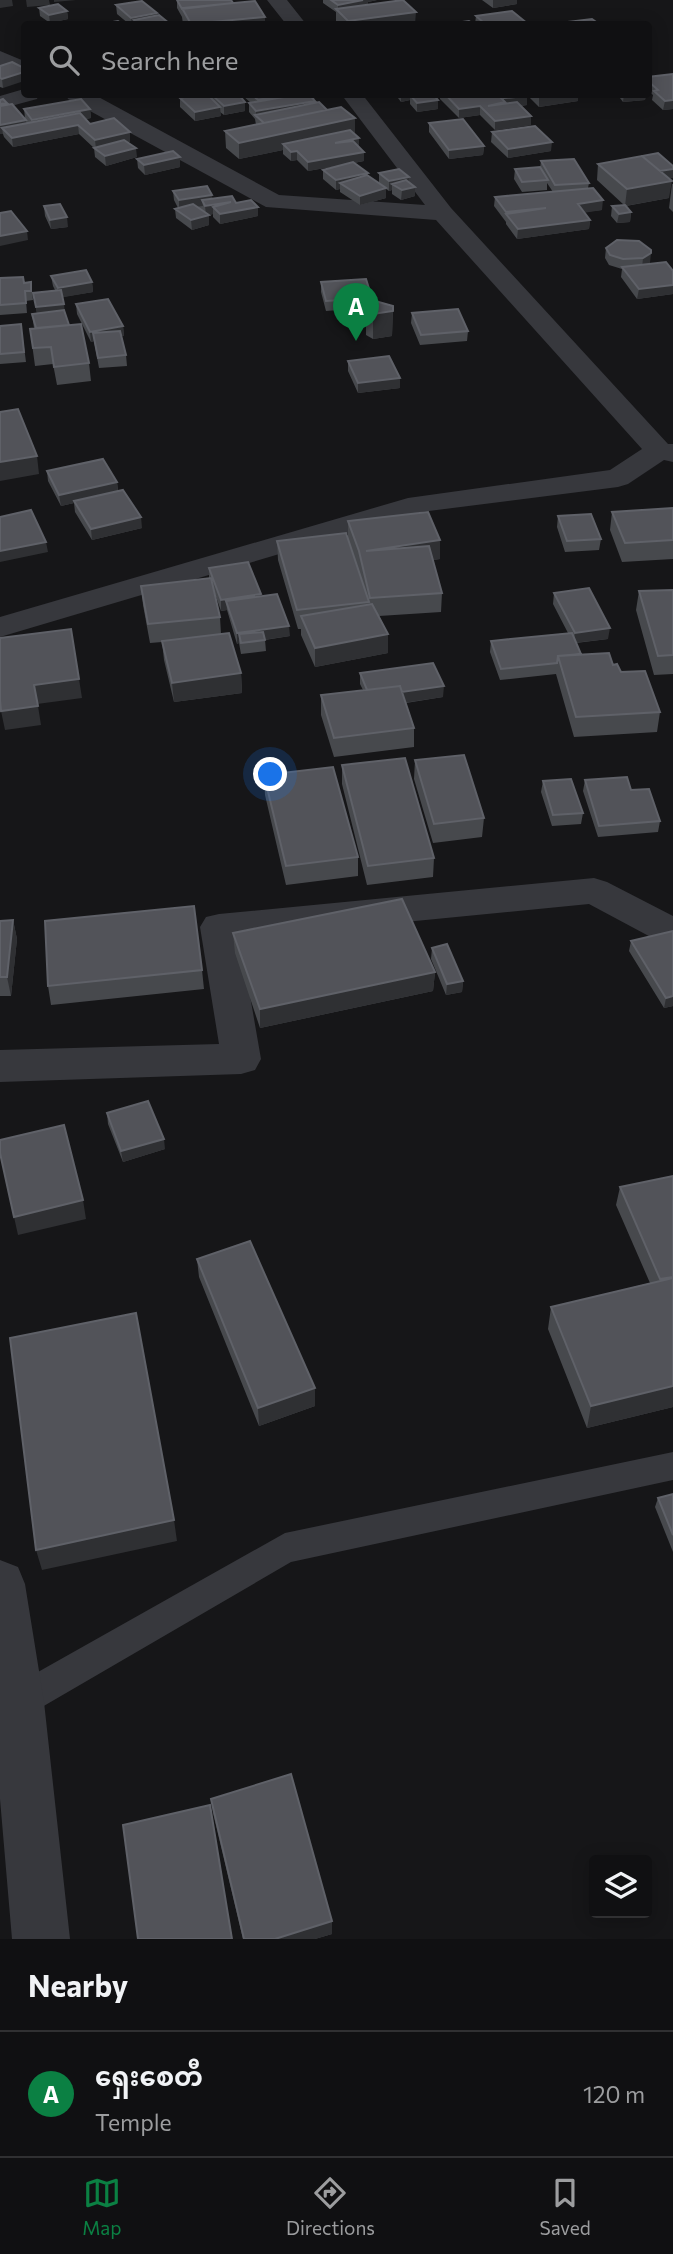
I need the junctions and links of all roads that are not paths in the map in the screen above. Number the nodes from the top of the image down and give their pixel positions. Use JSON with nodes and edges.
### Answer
{"nodes":[{"id":1,"x":277,"y":0,"type":"edge"},
{"id":2,"x":294,"y":21,"type":"edge"},
{"id":3,"x":0,"y":57,"type":"edge"},
{"id":4,"x":21,"y":68,"type":"edge"},
{"id":5,"x":21,"y":96,"type":"edge"},
{"id":6,"x":83,"y":98,"type":"edge"},
{"id":7,"x":354,"y":98,"type":"edge"},
{"id":8,"x":0,"y":103,"type":"edge"},
{"id":9,"x":443,"y":213,"type":"junction"},
{"id":10,"x":666,"y":452,"type":"edge"},
{"id":11,"x":0,"y":627,"type":"edge"},
{"id":12,"x":673,"y":932,"type":"edge"},
{"id":13,"x":0,"y":1066,"type":"edge"},
{"id":14,"x":673,"y":1466,"type":"edge"},
{"id":15,"x":0,"y":1584,"type":"edge"},
{"id":16,"x":18,"y":1702,"type":"junction"},
{"id":17,"x":41,"y":1939,"type":"edge"}],
"edges":[{"from":1,"to":2,"type":"street"},
{"from":3,"to":4,"type":"street"},
{"from":5,"to":8,"type":"street"},
{"from":6,"to":9,"type":"street"},
{"from":7,"to":9,"type":"street"},
{"from":9,"to":10,"type":"street"},
{"from":10,"to":11,"type":"street"},
{"from":12,"to":13,"type":"street"},
{"from":14,"to":16,"type":"lane"},
{"from":15,"to":16,"type":"street"},
{"from":16,"to":17,"type":"street"}]}
